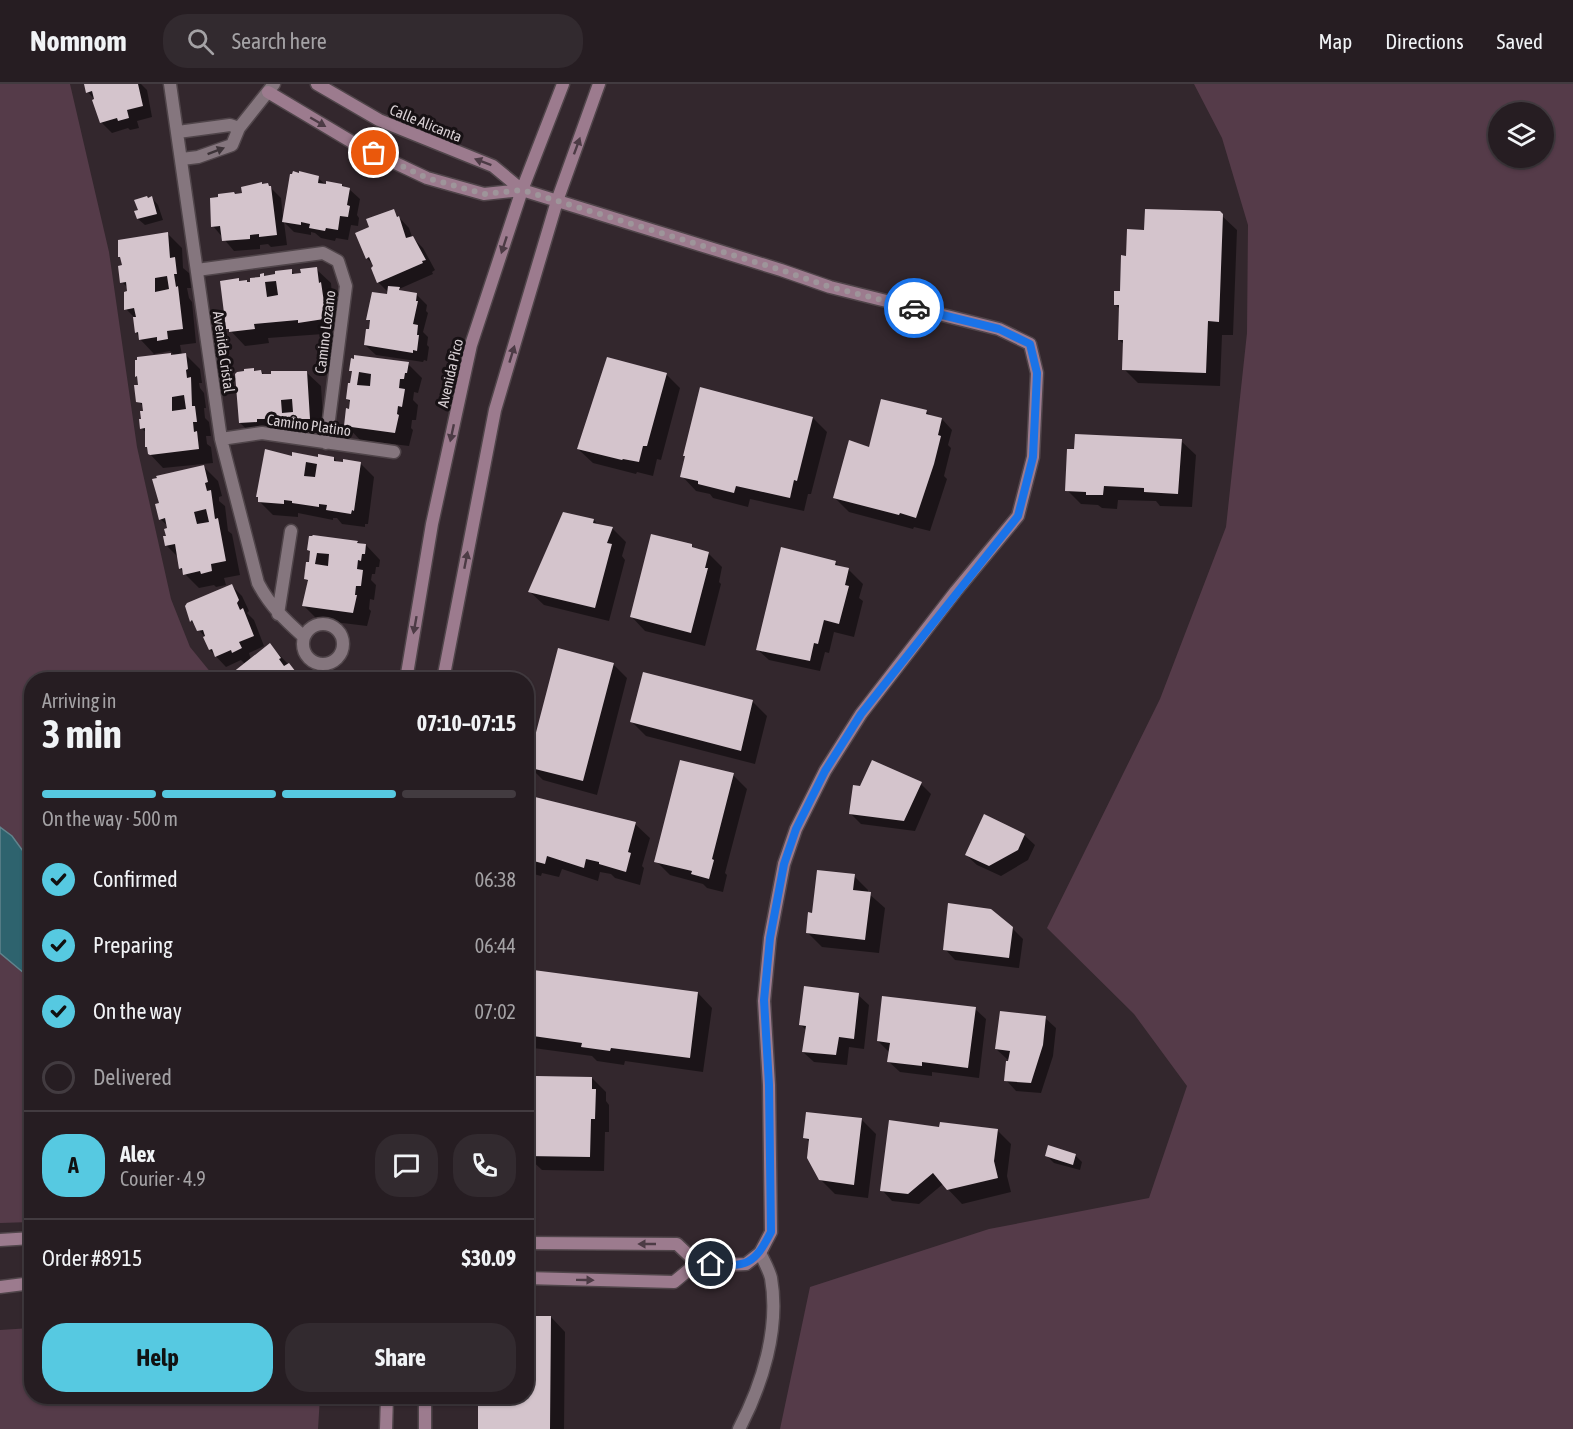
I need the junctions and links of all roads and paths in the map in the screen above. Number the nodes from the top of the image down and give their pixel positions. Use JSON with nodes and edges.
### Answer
{"nodes":[{"id":1,"x":170,"y":84,"type":"edge"},
{"id":2,"x":317,"y":84,"type":"edge"},
{"id":3,"x":563,"y":84,"type":"edge"},
{"id":4,"x":599,"y":84,"type":"edge"},
{"id":5,"x":271,"y":88,"type":"edge"},
{"id":6,"x":239,"y":128,"type":"junction"},
{"id":7,"x":178,"y":132,"type":"junction"},
{"id":8,"x":182,"y":159,"type":"junction"},
{"id":9,"x":522,"y":190,"type":"junction"},
{"id":10,"x":557,"y":201,"type":"junction"},
{"id":11,"x":197,"y":270,"type":"junction"},
{"id":12,"x":221,"y":439,"type":"junction"},
{"id":13,"x":326,"y":443,"type":"junction"},
{"id":14,"x":394,"y":452,"type":"dead end"},
{"id":15,"x":291,"y":531,"type":"dead end"},
{"id":16,"x":278,"y":614,"type":"junction"},
{"id":17,"x":304,"y":637,"type":"dead end"},
{"id":18,"x":407,"y":672,"type":"edge"},
{"id":19,"x":445,"y":672,"type":"edge"},
{"id":20,"x":24,"y":1238,"type":"edge"},
{"id":21,"x":0,"y":1240,"type":"edge"},
{"id":22,"x":534,"y":1243,"type":"edge"},
{"id":23,"x":760,"y":1253,"type":"junction"},
{"id":24,"x":697,"y":1263,"type":"junction"},
{"id":25,"x":534,"y":1278,"type":"edge"},
{"id":26,"x":24,"y":1284,"type":"edge"},
{"id":27,"x":0,"y":1287,"type":"edge"},
{"id":28,"x":387,"y":1404,"type":"edge"},
{"id":29,"x":425,"y":1404,"type":"edge"},
{"id":30,"x":386,"y":1429,"type":"edge"},
{"id":31,"x":425,"y":1429,"type":"edge"},
{"id":32,"x":739,"y":1429,"type":"edge"}],
"edges":[{"from":1,"to":7,"type":"street","name":"Avenida Cristal"},
{"from":9,"to":2,"type":"street","name":"Calle Alicanta","one_way":true},
{"from":3,"to":9,"type":"street","name":"Avenida Pico"},
{"from":10,"to":4,"type":"street","one_way":true},
{"from":5,"to":6,"type":"street"},
{"from":5,"to":9,"type":"street","name":"Calle Alicanta","one_way":true},
{"from":6,"to":7,"type":"street"},
{"from":8,"to":6,"type":"street","one_way":true},
{"from":7,"to":8,"type":"street","name":"Avenida Cristal"},
{"from":8,"to":11,"type":"street","name":"Avenida Cristal"},
{"from":9,"to":10,"type":"street","name":"Calle Alicanta"},
{"from":9,"to":18,"type":"street","name":"Avenida Pico","one_way":true},
{"from":19,"to":10,"type":"street","one_way":true},
{"from":10,"to":23,"type":"street","name":"Calle Alicanta"},
{"from":11,"to":12,"type":"street","name":"Avenida Cristal"},
{"from":11,"to":13,"type":"street","name":"Camino Lozano"},
{"from":12,"to":13,"type":"street","name":"Camino Platino"},
{"from":12,"to":16,"type":"street","name":"Avenida Cristal"},
{"from":13,"to":14,"type":"street","name":"Camino Platino"},
{"from":15,"to":16,"type":"street"},
{"from":16,"to":17,"type":"street","name":"Avenida Cristal"},
{"from":20,"to":21,"type":"street"},
{"from":24,"to":22,"type":"street","one_way":true},
{"from":23,"to":24,"type":"street"},
{"from":23,"to":32,"type":"street"},
{"from":25,"to":24,"type":"street","one_way":true},
{"from":26,"to":27,"type":"street"},
{"from":28,"to":30,"type":"street"},
{"from":29,"to":31,"type":"street"}]}
